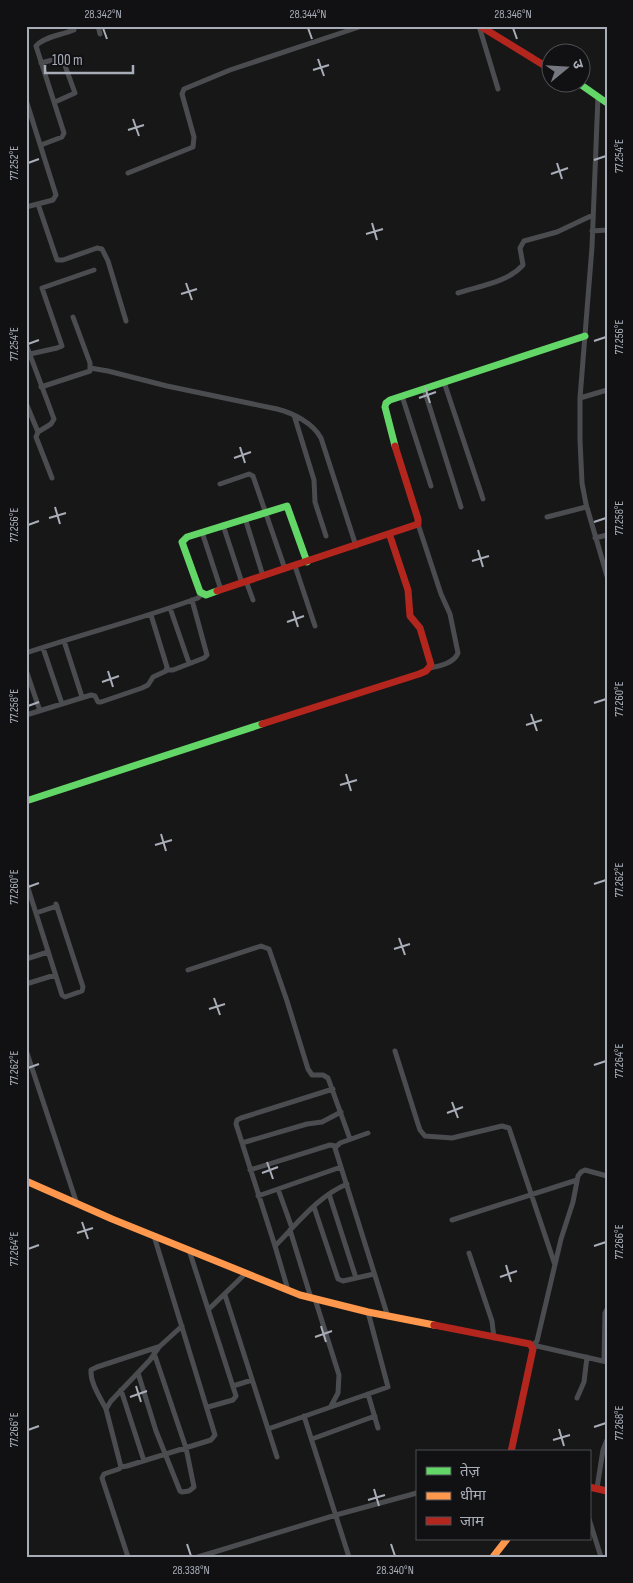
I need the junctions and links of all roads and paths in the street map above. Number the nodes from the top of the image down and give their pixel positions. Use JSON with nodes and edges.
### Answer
{"nodes":[{"id":1,"x":74,"y":26,"type":"edge"},
{"id":2,"x":98,"y":26,"type":"edge"},
{"id":3,"x":362,"y":26,"type":"edge"},
{"id":4,"x":479,"y":26,"type":"edge"},
{"id":5,"x":100,"y":34,"type":"dead end"},
{"id":6,"x":540,"y":62,"type":"edge"},
{"id":7,"x":41,"y":63,"type":"junction"},
{"id":8,"x":498,"y":89,"type":"dead end"},
{"id":9,"x":590,"y":91,"type":"edge"},
{"id":10,"x":598,"y":96,"type":"junction"},
{"id":11,"x":26,"y":100,"type":"edge"},
{"id":12,"x":55,"y":102,"type":"junction"},
{"id":13,"x":607,"y":103,"type":"edge"},
{"id":14,"x":41,"y":145,"type":"junction"},
{"id":15,"x":128,"y":173,"type":"dead end"},
{"id":16,"x":38,"y":204,"type":"junction"},
{"id":17,"x":26,"y":206,"type":"edge"},
{"id":18,"x":593,"y":215,"type":"junction"},
{"id":19,"x":592,"y":231,"type":"junction"},
{"id":20,"x":606,"y":232,"type":"edge"},
{"id":21,"x":94,"y":270,"type":"dead end"},
{"id":22,"x":458,"y":293,"type":"dead end"},
{"id":23,"x":73,"y":317,"type":"dead end"},
{"id":24,"x":126,"y":321,"type":"dead end"},
{"id":25,"x":585,"y":336,"type":"junction"},
{"id":26,"x":26,"y":344,"type":"edge"},
{"id":27,"x":30,"y":354,"type":"junction"},
{"id":28,"x":90,"y":368,"type":"junction"},
{"id":29,"x":444,"y":382,"type":"junction"},
{"id":30,"x":41,"y":387,"type":"junction"},
{"id":31,"x":424,"y":389,"type":"junction"},
{"id":32,"x":607,"y":390,"type":"edge"},
{"id":33,"x":402,"y":396,"type":"junction"},
{"id":34,"x":580,"y":398,"type":"junction"},
{"id":35,"x":26,"y":402,"type":"edge"},
{"id":36,"x":294,"y":415,"type":"junction"},
{"id":37,"x":38,"y":432,"type":"junction"},
{"id":38,"x":52,"y":478,"type":"dead end"},
{"id":39,"x":220,"y":484,"type":"dead end"},
{"id":40,"x":431,"y":486,"type":"dead end"},
{"id":41,"x":484,"y":499,"type":"dead end"},
{"id":42,"x":461,"y":507,"type":"dead end"},
{"id":43,"x":586,"y":507,"type":"junction"},
{"id":44,"x":266,"y":512,"type":"junction"},
{"id":45,"x":547,"y":517,"type":"dead end"},
{"id":46,"x":245,"y":518,"type":"junction"},
{"id":47,"x":418,"y":524,"type":"junction"},
{"id":48,"x":223,"y":526,"type":"junction"},
{"id":49,"x":202,"y":532,"type":"junction"},
{"id":50,"x":607,"y":534,"type":"edge"},
{"id":51,"x":326,"y":536,"type":"dead end"},
{"id":52,"x":390,"y":536,"type":"junction"},
{"id":53,"x":594,"y":538,"type":"junction"},
{"id":54,"x":356,"y":546,"type":"junction"},
{"id":55,"x":307,"y":562,"type":"junction"},
{"id":56,"x":295,"y":566,"type":"junction"},
{"id":57,"x":285,"y":569,"type":"junction"},
{"id":58,"x":263,"y":576,"type":"junction"},
{"id":59,"x":607,"y":576,"type":"edge"},
{"id":60,"x":244,"y":582,"type":"junction"},
{"id":61,"x":221,"y":590,"type":"junction"},
{"id":62,"x":202,"y":594,"type":"junction"},
{"id":63,"x":192,"y":600,"type":"junction"},
{"id":64,"x":252,"y":600,"type":"dead end"},
{"id":65,"x":170,"y":608,"type":"junction"},
{"id":66,"x":151,"y":615,"type":"junction"},
{"id":67,"x":315,"y":626,"type":"dead end"},
{"id":68,"x":64,"y":641,"type":"junction"},
{"id":69,"x":44,"y":648,"type":"junction"},
{"id":70,"x":26,"y":654,"type":"edge"},
{"id":71,"x":190,"y":663,"type":"junction"},
{"id":72,"x":430,"y":668,"type":"junction"},
{"id":73,"x":26,"y":670,"type":"edge"},
{"id":74,"x":166,"y":670,"type":"junction"},
{"id":75,"x":82,"y":697,"type":"junction"},
{"id":76,"x":62,"y":704,"type":"junction"},
{"id":77,"x":40,"y":711,"type":"junction"},
{"id":78,"x":26,"y":715,"type":"edge"},
{"id":79,"x":26,"y":801,"type":"edge"},
{"id":80,"x":27,"y":885,"type":"edge"},
{"id":81,"x":36,"y":913,"type":"junction"},
{"id":82,"x":48,"y":952,"type":"junction"},
{"id":83,"x":26,"y":959,"type":"edge"},
{"id":84,"x":188,"y":970,"type":"dead end"},
{"id":85,"x":55,"y":975,"type":"junction"},
{"id":86,"x":26,"y":984,"type":"edge"},
{"id":87,"x":26,"y":1050,"type":"edge"},
{"id":88,"x":395,"y":1051,"type":"dead end"},
{"id":89,"x":333,"y":1089,"type":"junction"},
{"id":90,"x":341,"y":1112,"type":"junction"},
{"id":91,"x":368,"y":1133,"type":"dead end"},
{"id":92,"x":350,"y":1139,"type":"junction"},
{"id":93,"x":242,"y":1143,"type":"junction"},
{"id":94,"x":336,"y":1146,"type":"junction"},
{"id":95,"x":341,"y":1168,"type":"junction"},
{"id":96,"x":250,"y":1170,"type":"junction"},
{"id":97,"x":607,"y":1176,"type":"edge"},
{"id":98,"x":577,"y":1180,"type":"junction"},
{"id":99,"x":26,"y":1181,"type":"edge"},
{"id":100,"x":347,"y":1184,"type":"junction"},
{"id":101,"x":278,"y":1189,"type":"junction"},
{"id":102,"x":329,"y":1194,"type":"junction"},
{"id":103,"x":531,"y":1194,"type":"junction"},
{"id":104,"x":258,"y":1196,"type":"junction"},
{"id":105,"x":77,"y":1204,"type":"junction"},
{"id":106,"x":314,"y":1207,"type":"junction"},
{"id":107,"x":452,"y":1220,"type":"dead end"},
{"id":108,"x":291,"y":1229,"type":"junction"},
{"id":109,"x":154,"y":1236,"type":"junction"},
{"id":110,"x":275,"y":1246,"type":"junction"},
{"id":111,"x":189,"y":1249,"type":"junction"},
{"id":112,"x":469,"y":1253,"type":"dead end"},
{"id":113,"x":555,"y":1265,"type":"junction"},
{"id":114,"x":245,"y":1274,"type":"junction"},
{"id":115,"x":374,"y":1274,"type":"junction"},
{"id":116,"x":356,"y":1278,"type":"junction"},
{"id":117,"x":288,"y":1290,"type":"junction"},
{"id":118,"x":225,"y":1295,"type":"junction"},
{"id":119,"x":313,"y":1299,"type":"junction"},
{"id":120,"x":209,"y":1309,"type":"junction"},
{"id":121,"x":607,"y":1309,"type":"edge"},
{"id":122,"x":368,"y":1312,"type":"junction"},
{"id":123,"x":388,"y":1317,"type":"junction"},
{"id":124,"x":182,"y":1326,"type":"junction"},
{"id":125,"x":494,"y":1338,"type":"junction"},
{"id":126,"x":533,"y":1346,"type":"junction"},
{"id":127,"x":158,"y":1347,"type":"junction"},
{"id":128,"x":154,"y":1353,"type":"junction"},
{"id":129,"x":587,"y":1357,"type":"junction"},
{"id":130,"x":605,"y":1361,"type":"edge"},
{"id":131,"x":138,"y":1373,"type":"junction"},
{"id":132,"x":252,"y":1380,"type":"junction"},
{"id":133,"x":233,"y":1386,"type":"junction"},
{"id":134,"x":121,"y":1390,"type":"junction"},
{"id":135,"x":368,"y":1394,"type":"junction"},
{"id":136,"x":577,"y":1398,"type":"dead end"},
{"id":137,"x":331,"y":1406,"type":"junction"},
{"id":138,"x":208,"y":1407,"type":"junction"},
{"id":139,"x":106,"y":1409,"type":"junction"},
{"id":140,"x":304,"y":1416,"type":"junction"},
{"id":141,"x":374,"y":1416,"type":"junction"},
{"id":142,"x":378,"y":1428,"type":"dead end"},
{"id":143,"x":268,"y":1429,"type":"junction"},
{"id":144,"x":312,"y":1439,"type":"junction"},
{"id":145,"x":607,"y":1440,"type":"edge"},
{"id":146,"x":186,"y":1448,"type":"junction"},
{"id":147,"x":512,"y":1450,"type":"edge"},
{"id":148,"x":166,"y":1453,"type":"junction"},
{"id":149,"x":277,"y":1457,"type":"dead end"},
{"id":150,"x":144,"y":1461,"type":"junction"},
{"id":151,"x":121,"y":1466,"type":"junction"},
{"id":152,"x":593,"y":1488,"type":"edge"},
{"id":153,"x":607,"y":1491,"type":"edge"},
{"id":154,"x":416,"y":1493,"type":"edge"},
{"id":155,"x":336,"y":1515,"type":"junction"},
{"id":156,"x":590,"y":1522,"type":"edge"},
{"id":157,"x":506,"y":1540,"type":"edge"},
{"id":158,"x":128,"y":1557,"type":"edge"},
{"id":159,"x":198,"y":1557,"type":"edge"},
{"id":160,"x":349,"y":1557,"type":"edge"},
{"id":161,"x":493,"y":1557,"type":"edge"},
{"id":162,"x":601,"y":1557,"type":"edge"}],
"edges":[{"from":1,"to":7,"type":"street"},
{"from":2,"to":5,"type":"street"},
{"from":3,"to":15,"type":"street"},
{"from":4,"to":6,"type":"street"},
{"from":4,"to":8,"type":"street"},
{"from":7,"to":12,"type":"street"},
{"from":7,"to":12,"type":"street"},
{"from":9,"to":10,"type":"street"},
{"from":10,"to":13,"type":"street"},
{"from":10,"to":18,"type":"street"},
{"from":11,"to":14,"type":"street"},
{"from":12,"to":14,"type":"street"},
{"from":14,"to":16,"type":"street"},
{"from":16,"to":17,"type":"street"},
{"from":16,"to":24,"type":"street"},
{"from":18,"to":19,"type":"street"},
{"from":18,"to":22,"type":"street"},
{"from":19,"to":20,"type":"street"},
{"from":19,"to":25,"type":"street"},
{"from":21,"to":27,"type":"street"},
{"from":23,"to":28,"type":"street"},
{"from":25,"to":29,"type":"street"},
{"from":25,"to":34,"type":"street"},
{"from":26,"to":27,"type":"street"},
{"from":27,"to":30,"type":"street"},
{"from":28,"to":30,"type":"street"},
{"from":28,"to":36,"type":"street"},
{"from":29,"to":31,"type":"street"},
{"from":29,"to":41,"type":"street"},
{"from":30,"to":37,"type":"street"},
{"from":31,"to":33,"type":"street"},
{"from":31,"to":42,"type":"street"},
{"from":32,"to":34,"type":"street"},
{"from":33,"to":40,"type":"street"},
{"from":33,"to":47,"type":"street"},
{"from":34,"to":43,"type":"street"},
{"from":35,"to":37,"type":"street"},
{"from":36,"to":51,"type":"street"},
{"from":36,"to":54,"type":"street"},
{"from":37,"to":38,"type":"street"},
{"from":39,"to":44,"type":"street"},
{"from":43,"to":45,"type":"street"},
{"from":43,"to":53,"type":"street"},
{"from":44,"to":46,"type":"street"},
{"from":44,"to":55,"type":"street"},
{"from":44,"to":57,"type":"street"},
{"from":46,"to":48,"type":"street"},
{"from":46,"to":58,"type":"street"},
{"from":47,"to":52,"type":"street"},
{"from":47,"to":72,"type":"street"},
{"from":48,"to":49,"type":"street"},
{"from":48,"to":60,"type":"street"},
{"from":49,"to":61,"type":"street"},
{"from":49,"to":62,"type":"street"},
{"from":50,"to":53,"type":"street"},
{"from":52,"to":54,"type":"street"},
{"from":52,"to":72,"type":"street"},
{"from":53,"to":59,"type":"street"},
{"from":54,"to":55,"type":"street"},
{"from":55,"to":56,"type":"street"},
{"from":56,"to":57,"type":"street"},
{"from":56,"to":67,"type":"street"},
{"from":57,"to":58,"type":"street"},
{"from":58,"to":60,"type":"street"},
{"from":60,"to":61,"type":"street"},
{"from":60,"to":64,"type":"street"},
{"from":61,"to":62,"type":"street"},
{"from":62,"to":63,"type":"street"},
{"from":63,"to":65,"type":"street"},
{"from":63,"to":71,"type":"street"},
{"from":65,"to":66,"type":"street"},
{"from":65,"to":71,"type":"street"},
{"from":66,"to":68,"type":"street"},
{"from":66,"to":74,"type":"street"},
{"from":68,"to":69,"type":"street"},
{"from":68,"to":75,"type":"street"},
{"from":69,"to":70,"type":"street"},
{"from":69,"to":76,"type":"street"},
{"from":71,"to":74,"type":"street"},
{"from":72,"to":79,"type":"street"},
{"from":73,"to":77,"type":"street"},
{"from":74,"to":75,"type":"street"},
{"from":75,"to":76,"type":"street"},
{"from":76,"to":77,"type":"street"},
{"from":77,"to":78,"type":"street"},
{"from":80,"to":81,"type":"street"},
{"from":81,"to":82,"type":"street"},
{"from":81,"to":85,"type":"street"},
{"from":82,"to":83,"type":"street"},
{"from":82,"to":85,"type":"street"},
{"from":84,"to":89,"type":"street"},
{"from":85,"to":86,"type":"street"},
{"from":87,"to":105,"type":"street"},
{"from":88,"to":103,"type":"street"},
{"from":89,"to":90,"type":"street"},
{"from":89,"to":93,"type":"street"},
{"from":90,"to":92,"type":"street"},
{"from":90,"to":93,"type":"street"},
{"from":91,"to":92,"type":"street"},
{"from":92,"to":94,"type":"street"},
{"from":93,"to":96,"type":"street"},
{"from":94,"to":95,"type":"street"},
{"from":94,"to":96,"type":"street"},
{"from":95,"to":100,"type":"street"},
{"from":95,"to":101,"type":"street"},
{"from":96,"to":104,"type":"street"},
{"from":97,"to":98,"type":"street"},
{"from":98,"to":103,"type":"street"},
{"from":98,"to":113,"type":"street"},
{"from":99,"to":105,"type":"street"},
{"from":100,"to":102,"type":"street"},
{"from":100,"to":115,"type":"street"},
{"from":101,"to":104,"type":"street"},
{"from":101,"to":108,"type":"street"},
{"from":102,"to":106,"type":"street"},
{"from":102,"to":116,"type":"street"},
{"from":103,"to":107,"type":"street"},
{"from":103,"to":113,"type":"street"},
{"from":104,"to":110,"type":"street"},
{"from":105,"to":109,"type":"street"},
{"from":106,"to":108,"type":"street"},
{"from":106,"to":116,"type":"street"},
{"from":108,"to":110,"type":"street"},
{"from":108,"to":119,"type":"street"},
{"from":109,"to":111,"type":"street"},
{"from":109,"to":124,"type":"street"},
{"from":110,"to":117,"type":"street"},
{"from":111,"to":114,"type":"street"},
{"from":111,"to":120,"type":"street"},
{"from":112,"to":125,"type":"street"},
{"from":113,"to":126,"type":"street"},
{"from":114,"to":117,"type":"street"},
{"from":114,"to":118,"type":"street"},
{"from":115,"to":116,"type":"street"},
{"from":115,"to":123,"type":"street"},
{"from":117,"to":119,"type":"street"},
{"from":118,"to":120,"type":"street"},
{"from":118,"to":132,"type":"street"},
{"from":119,"to":122,"type":"street"},
{"from":119,"to":137,"type":"street"},
{"from":120,"to":133,"type":"street"},
{"from":121,"to":130,"type":"street"},
{"from":122,"to":123,"type":"street"},
{"from":122,"to":135,"type":"street"},
{"from":123,"to":125,"type":"street"},
{"from":124,"to":127,"type":"street"},
{"from":124,"to":138,"type":"street"},
{"from":125,"to":126,"type":"street"},
{"from":126,"to":129,"type":"street"},
{"from":126,"to":147,"type":"street"},
{"from":127,"to":128,"type":"street"},
{"from":127,"to":139,"type":"street"},
{"from":128,"to":131,"type":"street"},
{"from":128,"to":146,"type":"street"},
{"from":129,"to":130,"type":"street"},
{"from":129,"to":136,"type":"street"},
{"from":131,"to":134,"type":"street"},
{"from":131,"to":148,"type":"street"},
{"from":132,"to":133,"type":"street"},
{"from":132,"to":143,"type":"street"},
{"from":133,"to":138,"type":"street"},
{"from":134,"to":139,"type":"street"},
{"from":134,"to":150,"type":"street"},
{"from":135,"to":137,"type":"street"},
{"from":135,"to":141,"type":"street"},
{"from":137,"to":140,"type":"street"},
{"from":138,"to":146,"type":"street"},
{"from":139,"to":151,"type":"street"},
{"from":140,"to":143,"type":"street"},
{"from":140,"to":144,"type":"street"},
{"from":141,"to":142,"type":"street"},
{"from":141,"to":144,"type":"street"},
{"from":143,"to":149,"type":"street"},
{"from":144,"to":155,"type":"street"},
{"from":145,"to":152,"type":"street"},
{"from":146,"to":148,"type":"street"},
{"from":146,"to":148,"type":"street"},
{"from":148,"to":150,"type":"street"},
{"from":150,"to":151,"type":"street"},
{"from":151,"to":158,"type":"street"},
{"from":152,"to":153,"type":"street"},
{"from":154,"to":155,"type":"street"},
{"from":155,"to":159,"type":"street"},
{"from":155,"to":160,"type":"street"},
{"from":156,"to":162,"type":"street"},
{"from":157,"to":161,"type":"street"}]}
